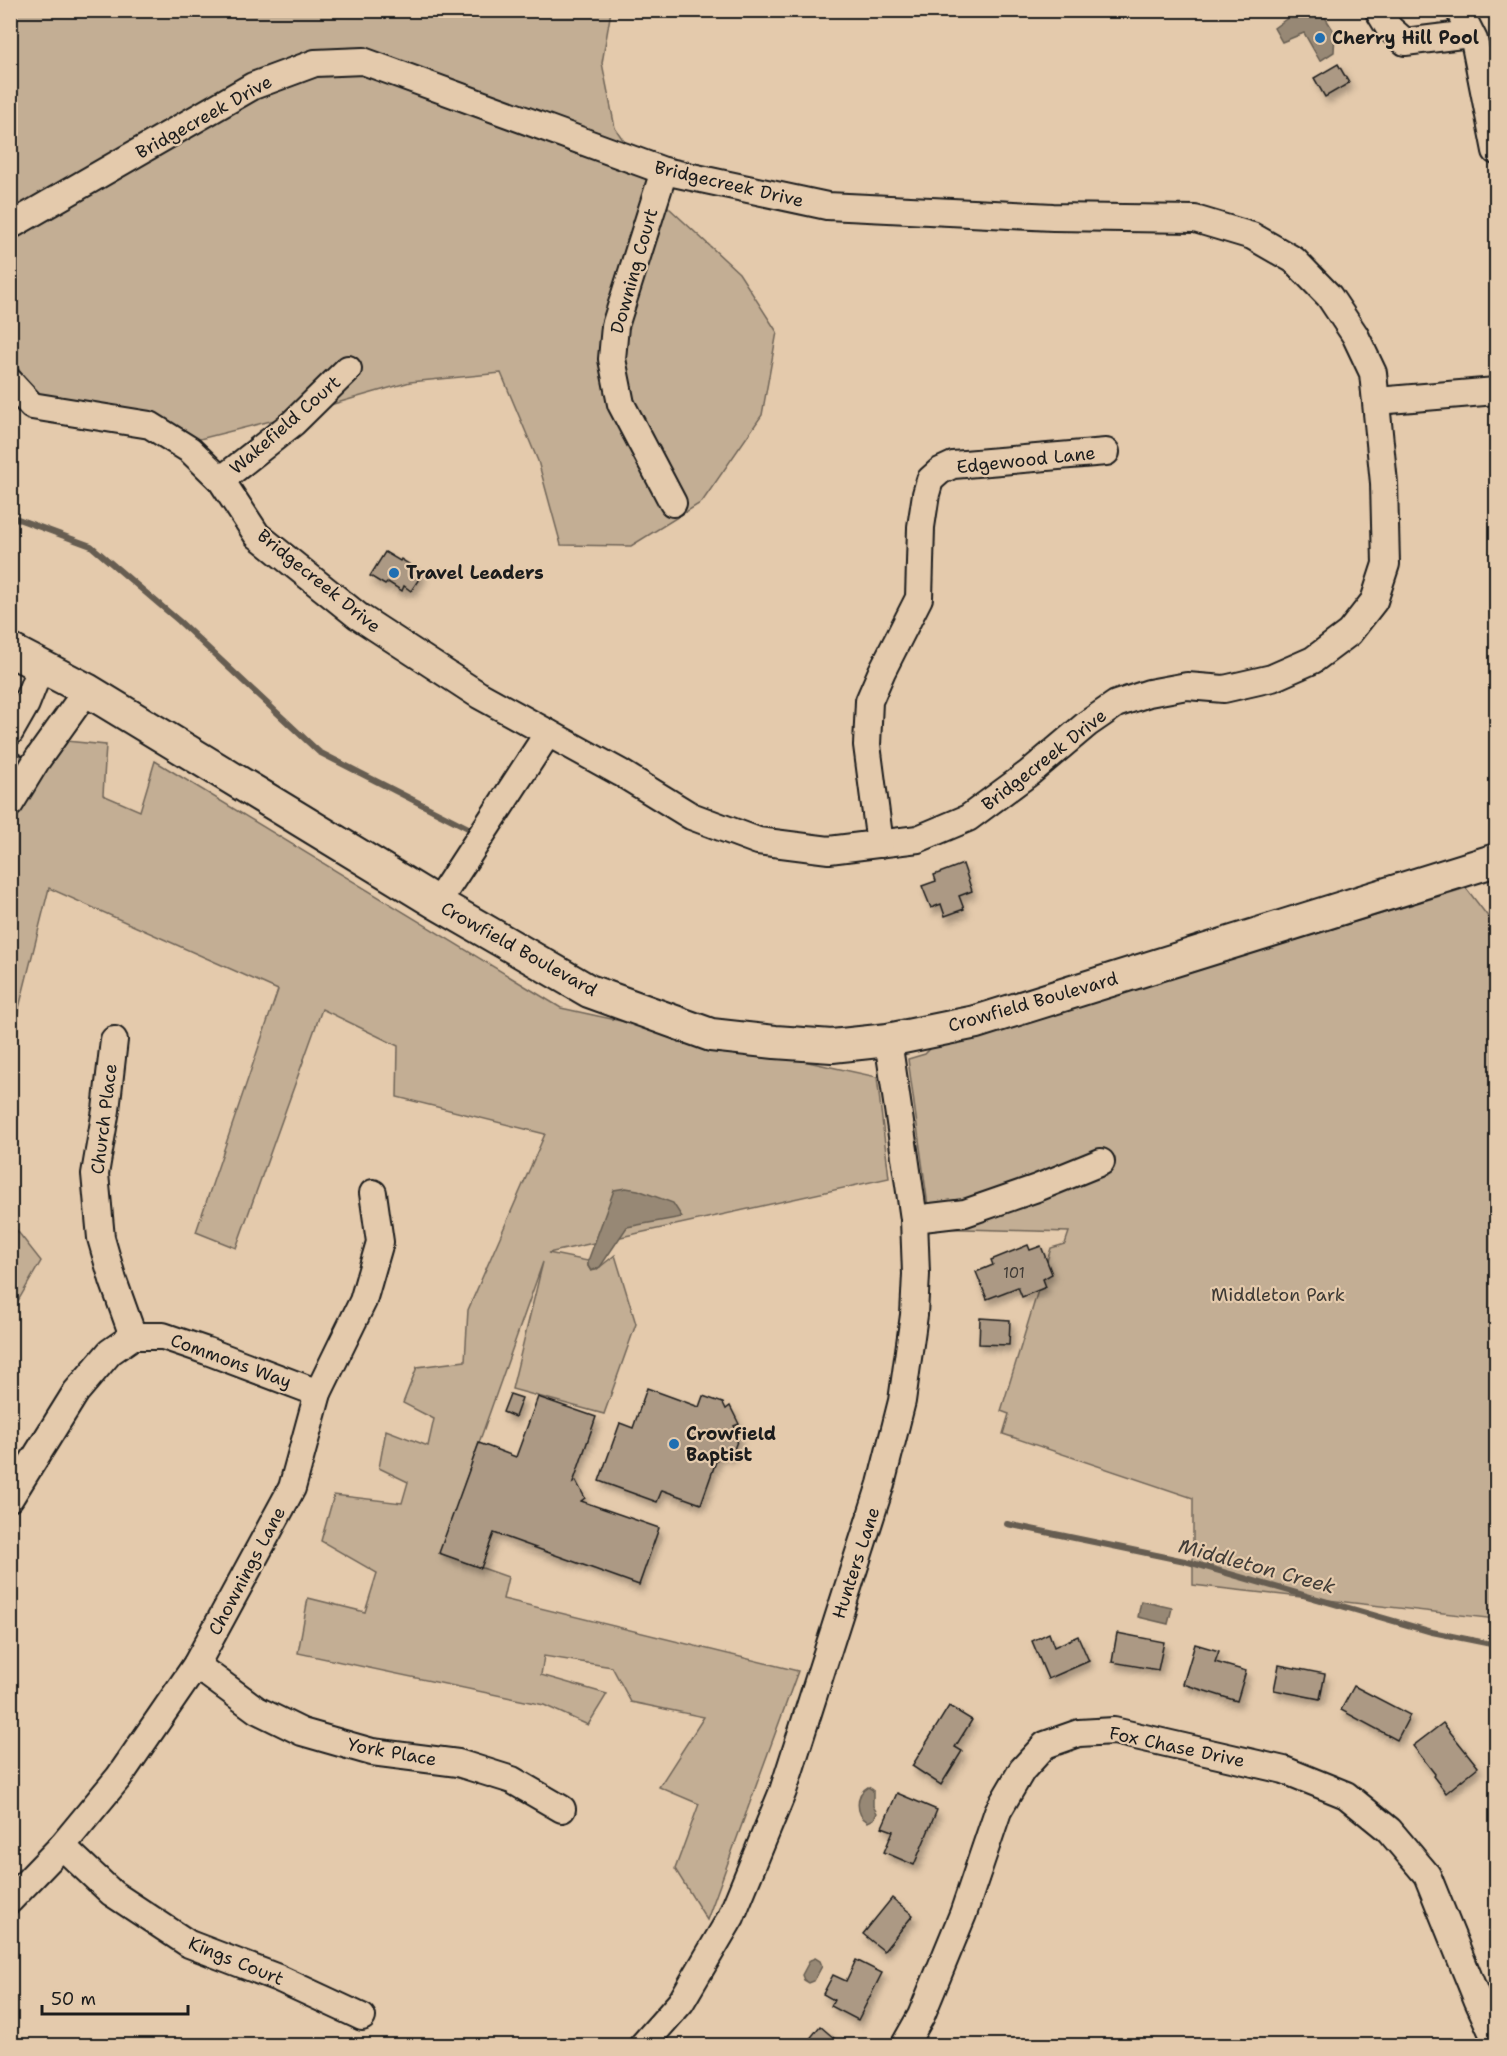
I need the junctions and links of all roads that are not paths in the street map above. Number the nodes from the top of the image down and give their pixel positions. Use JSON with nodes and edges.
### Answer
{"nodes":[{"id":1,"x":1378,"y":10,"type":"edge"},
{"id":2,"x":1459,"y":10,"type":"edge"},
{"id":3,"x":1470,"y":34,"type":"junction"},
{"id":4,"x":1497,"y":151,"type":"edge"},
{"id":5,"x":664,"y":171,"type":"junction"},
{"id":6,"x":10,"y":226,"type":"edge"},
{"id":7,"x":348,"y":369,"type":"dead end"},
{"id":8,"x":10,"y":382,"type":"edge"},
{"id":9,"x":1497,"y":392,"type":"edge"},
{"id":10,"x":1377,"y":401,"type":"junction"},
{"id":11,"x":1106,"y":452,"type":"dead end"},
{"id":12,"x":221,"y":480,"type":"junction"},
{"id":13,"x":673,"y":503,"type":"dead end"},
{"id":14,"x":10,"y":650,"type":"edge"},
{"id":15,"x":41,"y":666,"type":"junction"},
{"id":16,"x":87,"y":690,"type":"junction"},
{"id":17,"x":10,"y":732,"type":"edge"},
{"id":18,"x":548,"y":733,"type":"junction"},
{"id":19,"x":10,"y":804,"type":"edge"},
{"id":20,"x":880,"y":844,"type":"junction"},
{"id":21,"x":1496,"y":860,"type":"edge"},
{"id":22,"x":437,"y":903,"type":"junction"},
{"id":23,"x":114,"y":1040,"type":"dead end"},
{"id":24,"x":888,"y":1040,"type":"junction"},
{"id":25,"x":1101,"y":1162,"type":"dead end"},
{"id":26,"x":373,"y":1193,"type":"dead end"},
{"id":27,"x":914,"y":1219,"type":"junction"},
{"id":28,"x":133,"y":1336,"type":"junction"},
{"id":29,"x":318,"y":1393,"type":"junction"},
{"id":30,"x":10,"y":1498,"type":"edge"},
{"id":31,"x":196,"y":1665,"type":"junction"},
{"id":32,"x":562,"y":1809,"type":"dead end"},
{"id":33,"x":62,"y":1846,"type":"junction"},
{"id":34,"x":10,"y":1900,"type":"edge"},
{"id":35,"x":362,"y":2017,"type":"dead end"},
{"id":36,"x":1497,"y":2041,"type":"edge"},
{"id":37,"x":642,"y":2046,"type":"edge"},
{"id":38,"x":903,"y":2046,"type":"edge"}],
"edges":[{"from":1,"to":3,"type":"street"},
{"from":2,"to":3,"type":"street"},
{"from":3,"to":4,"type":"street"},
{"from":5,"to":6,"type":"street","name":"Bridgecreek Drive"},
{"from":5,"to":10,"type":"street","name":"Bridgecreek Drive"},
{"from":5,"to":13,"type":"street","name":"Downing Court"},
{"from":7,"to":12,"type":"street","name":"Wakefield Court"},
{"from":8,"to":12,"type":"street","name":"Bridgecreek Drive"},
{"from":9,"to":10,"type":"street"},
{"from":10,"to":20,"type":"street","name":"Bridgecreek Drive"},
{"from":11,"to":20,"type":"street","name":"Edgewood Lane"},
{"from":12,"to":18,"type":"street","name":"Bridgecreek Drive"},
{"from":14,"to":15,"type":"main road","name":"Crowfield Boulevard"},
{"from":15,"to":16,"type":"main road","name":"Crowfield Boulevard"},
{"from":15,"to":17,"type":"street"},
{"from":16,"to":19,"type":"street"},
{"from":16,"to":22,"type":"main road","name":"Crowfield Boulevard"},
{"from":18,"to":20,"type":"street","name":"Bridgecreek Drive"},
{"from":18,"to":22,"type":"street"},
{"from":21,"to":24,"type":"main road","name":"Crowfield Boulevard"},
{"from":22,"to":24,"type":"main road","name":"Crowfield Boulevard"},
{"from":23,"to":28,"type":"street","name":"Church Place"},
{"from":24,"to":27,"type":"street","name":"Hunters Lane"},
{"from":25,"to":27,"type":"street"},
{"from":26,"to":29,"type":"street","name":"Chownings Lane"},
{"from":27,"to":37,"type":"street","name":"Hunters Lane"},
{"from":28,"to":29,"type":"street","name":"Commons Way"},
{"from":28,"to":30,"type":"street"},
{"from":29,"to":31,"type":"street","name":"Chownings Lane"},
{"from":31,"to":32,"type":"street","name":"York Place"},
{"from":31,"to":33,"type":"street","name":"Chownings Lane"},
{"from":33,"to":34,"type":"street","name":"Chownings Lane"},
{"from":33,"to":35,"type":"street","name":"Kings Court"},
{"from":36,"to":38,"type":"street","name":"Fox Chase Drive"}]}
